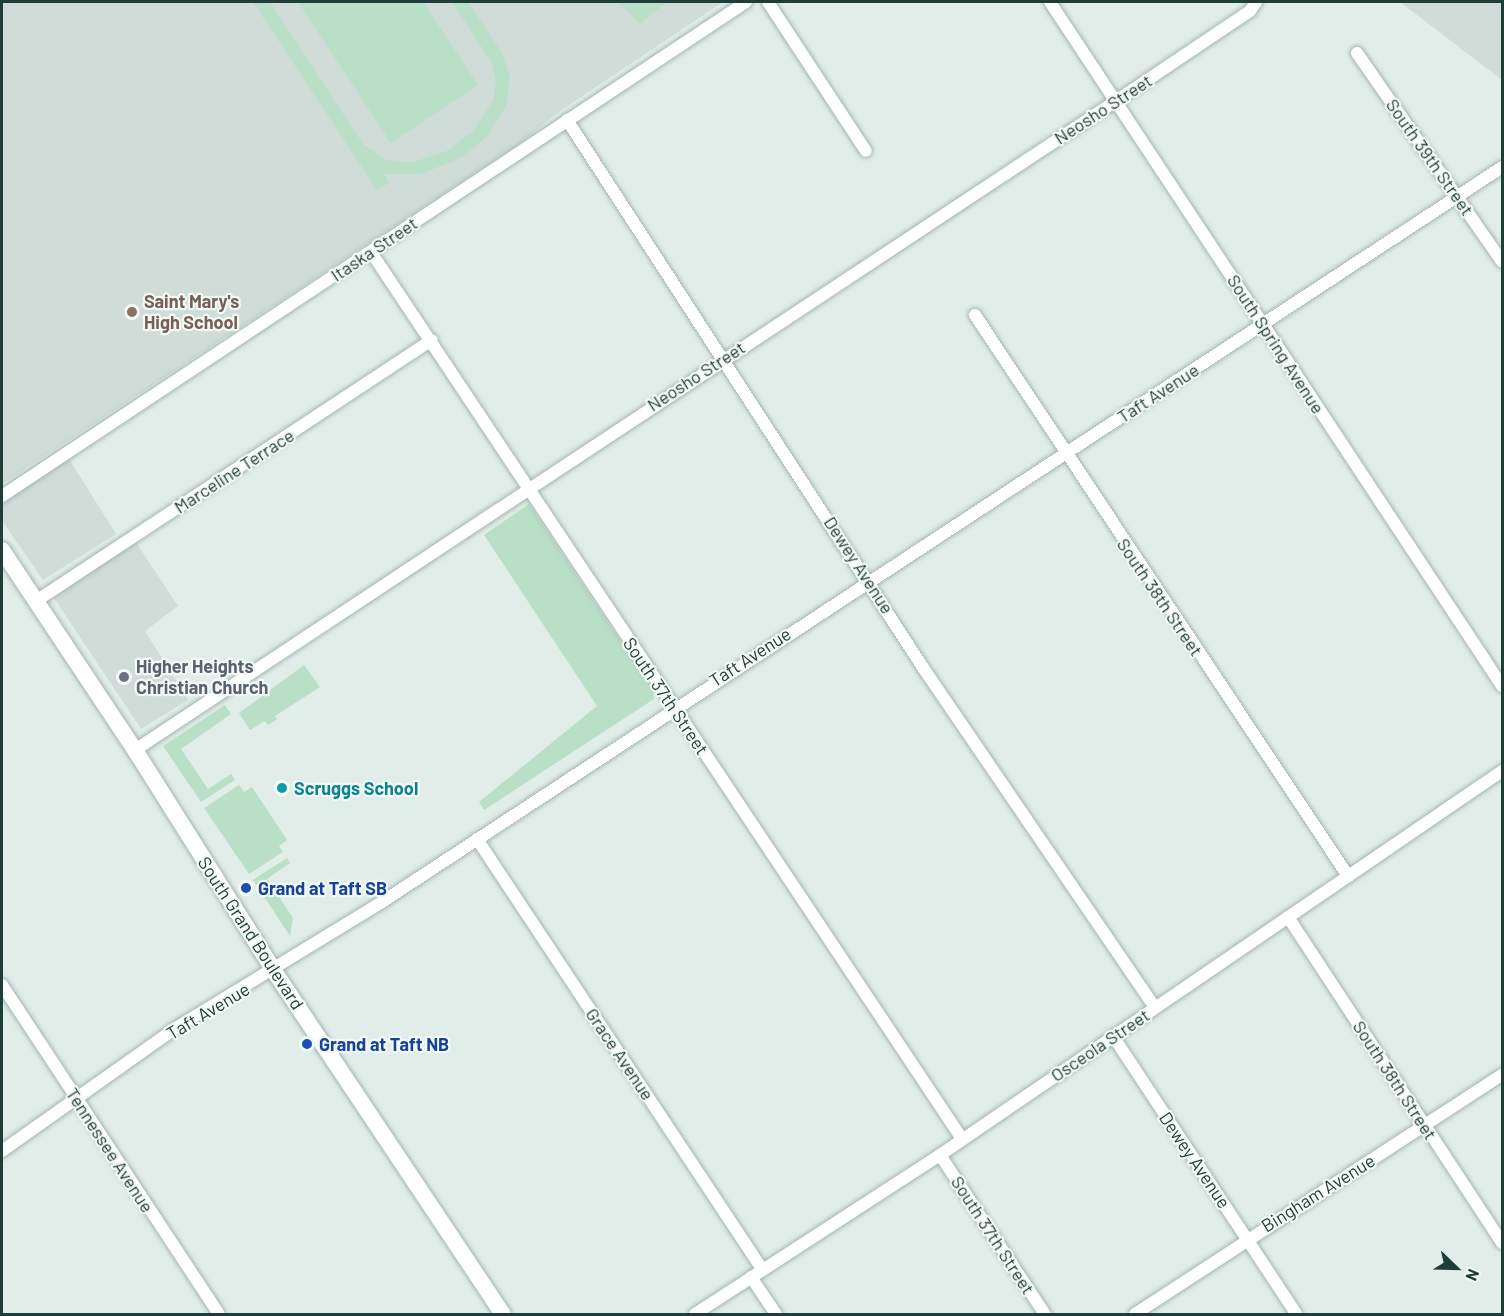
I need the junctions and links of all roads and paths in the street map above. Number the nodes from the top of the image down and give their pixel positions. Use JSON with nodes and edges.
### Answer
{"nodes":[{"id":1,"x":746,"y":2,"type":"edge"},
{"id":2,"x":768,"y":2,"type":"edge"},
{"id":3,"x":1050,"y":2,"type":"edge"},
{"id":4,"x":1256,"y":2,"type":"edge"},
{"id":5,"x":1357,"y":53,"type":"dead end"},
{"id":6,"x":1116,"y":101,"type":"junction"},
{"id":7,"x":567,"y":120,"type":"junction"},
{"id":8,"x":866,"y":151,"type":"dead end"},
{"id":9,"x":1503,"y":167,"type":"edge"},
{"id":10,"x":1456,"y":198,"type":"junction"},
{"id":11,"x":371,"y":252,"type":"junction"},
{"id":12,"x":1503,"y":262,"type":"edge"},
{"id":13,"x":975,"y":315,"type":"dead end"},
{"id":14,"x":1262,"y":325,"type":"junction"},
{"id":15,"x":432,"y":340,"type":"junction"},
{"id":16,"x":723,"y":358,"type":"junction"},
{"id":17,"x":1064,"y":453,"type":"junction"},
{"id":18,"x":527,"y":488,"type":"junction"},
{"id":19,"x":2,"y":496,"type":"edge"},
{"id":20,"x":2,"y":550,"type":"edge"},
{"id":21,"x":869,"y":579,"type":"junction"},
{"id":22,"x":36,"y":601,"type":"junction"},
{"id":23,"x":1503,"y":686,"type":"edge"},
{"id":24,"x":673,"y":708,"type":"junction"},
{"id":25,"x":135,"y":750,"type":"junction"},
{"id":26,"x":1503,"y":771,"type":"edge"},
{"id":27,"x":477,"y":839,"type":"junction"},
{"id":28,"x":1348,"y":876,"type":"junction"},
{"id":29,"x":1288,"y":917,"type":"junction"},
{"id":30,"x":274,"y":971,"type":"junction"},
{"id":31,"x":2,"y":985,"type":"edge"},
{"id":32,"x":1155,"y":1008,"type":"junction"},
{"id":33,"x":1113,"y":1036,"type":"junction"},
{"id":34,"x":1503,"y":1075,"type":"edge"},
{"id":35,"x":78,"y":1100,"type":"junction"},
{"id":36,"x":1425,"y":1125,"type":"junction"},
{"id":37,"x":962,"y":1139,"type":"junction"},
{"id":38,"x":2,"y":1151,"type":"edge"},
{"id":39,"x":940,"y":1155,"type":"junction"},
{"id":40,"x":1247,"y":1238,"type":"junction"},
{"id":41,"x":1503,"y":1243,"type":"edge"},
{"id":42,"x":762,"y":1269,"type":"junction"},
{"id":43,"x":751,"y":1277,"type":"junction"},
{"id":44,"x":219,"y":1314,"type":"edge"},
{"id":45,"x":503,"y":1314,"type":"edge"},
{"id":46,"x":695,"y":1314,"type":"edge"},
{"id":47,"x":776,"y":1314,"type":"edge"},
{"id":48,"x":1045,"y":1314,"type":"edge"},
{"id":49,"x":1134,"y":1314,"type":"edge"},
{"id":50,"x":1296,"y":1314,"type":"edge"}],
"edges":[{"from":1,"to":7,"type":"street","name":"Itaska Street"},
{"from":2,"to":8,"type":"street"},
{"from":3,"to":6,"type":"street","name":"South Spring Avenue"},
{"from":4,"to":6,"type":"street","name":"Neosho Street"},
{"from":5,"to":10,"type":"street","name":"South 39th Street"},
{"from":6,"to":14,"type":"street","name":"South Spring Avenue"},
{"from":6,"to":16,"type":"street","name":"Neosho Street"},
{"from":7,"to":11,"type":"street","name":"Itaska Street"},
{"from":7,"to":16,"type":"street","name":"Dewey Avenue"},
{"from":9,"to":10,"type":"street","name":"Taft Avenue"},
{"from":10,"to":12,"type":"street","name":"South 39th Street"},
{"from":10,"to":14,"type":"street","name":"Taft Avenue"},
{"from":11,"to":15,"type":"street","name":"South 37th Street"},
{"from":11,"to":19,"type":"street","name":"Itaska Street"},
{"from":13,"to":17,"type":"street","name":"South 38th Street"},
{"from":14,"to":17,"type":"street","name":"Taft Avenue"},
{"from":14,"to":23,"type":"street","name":"South Spring Avenue"},
{"from":15,"to":18,"type":"street","name":"South 37th Street"},
{"from":15,"to":22,"type":"street","name":"Marceline Terrace"},
{"from":16,"to":18,"type":"street","name":"Neosho Street"},
{"from":16,"to":21,"type":"street","name":"Dewey Avenue"},
{"from":17,"to":21,"type":"street","name":"Taft Avenue"},
{"from":17,"to":28,"type":"street","name":"South 38th Street"},
{"from":18,"to":24,"type":"street","name":"South 37th Street"},
{"from":18,"to":25,"type":"street","name":"Neosho Street"},
{"from":20,"to":22,"type":"main road","name":"South Grand Boulevard"},
{"from":21,"to":24,"type":"street","name":"Taft Avenue"},
{"from":21,"to":32,"type":"street","name":"Dewey Avenue"},
{"from":22,"to":25,"type":"main road","name":"South Grand Boulevard"},
{"from":24,"to":27,"type":"street","name":"Taft Avenue"},
{"from":24,"to":37,"type":"street","name":"South 37th Street"},
{"from":25,"to":30,"type":"main road","name":"South Grand Boulevard"},
{"from":26,"to":28,"type":"street","name":"Osceola Street"},
{"from":27,"to":30,"type":"street","name":"Taft Avenue"},
{"from":27,"to":42,"type":"street","name":"Grace Avenue"},
{"from":28,"to":29,"type":"street","name":"Osceola Street"},
{"from":29,"to":32,"type":"street","name":"Osceola Street"},
{"from":29,"to":36,"type":"street","name":"South 38th Street"},
{"from":30,"to":35,"type":"street","name":"Taft Avenue"},
{"from":30,"to":45,"type":"main road","name":"South Grand Boulevard"},
{"from":31,"to":35,"type":"street","name":"Tennessee Avenue"},
{"from":32,"to":33,"type":"street","name":"Osceola Street"},
{"from":33,"to":37,"type":"street","name":"Osceola Street"},
{"from":33,"to":40,"type":"street","name":"Dewey Avenue"},
{"from":34,"to":36,"type":"street","name":"Bingham Avenue"},
{"from":35,"to":38,"type":"street","name":"Taft Avenue"},
{"from":35,"to":44,"type":"street","name":"Tennessee Avenue"},
{"from":36,"to":40,"type":"street","name":"Bingham Avenue"},
{"from":36,"to":41,"type":"street","name":"South 38th Street"},
{"from":37,"to":39,"type":"street","name":"Osceola Street"},
{"from":39,"to":42,"type":"street","name":"Osceola Street"},
{"from":39,"to":48,"type":"street","name":"South 37th Street"},
{"from":40,"to":49,"type":"street","name":"Bingham Avenue"},
{"from":40,"to":50,"type":"street","name":"Dewey Avenue"},
{"from":42,"to":43,"type":"street","name":"Osceola Street"},
{"from":43,"to":46,"type":"street","name":"Osceola Street"},
{"from":43,"to":47,"type":"street"}]}
